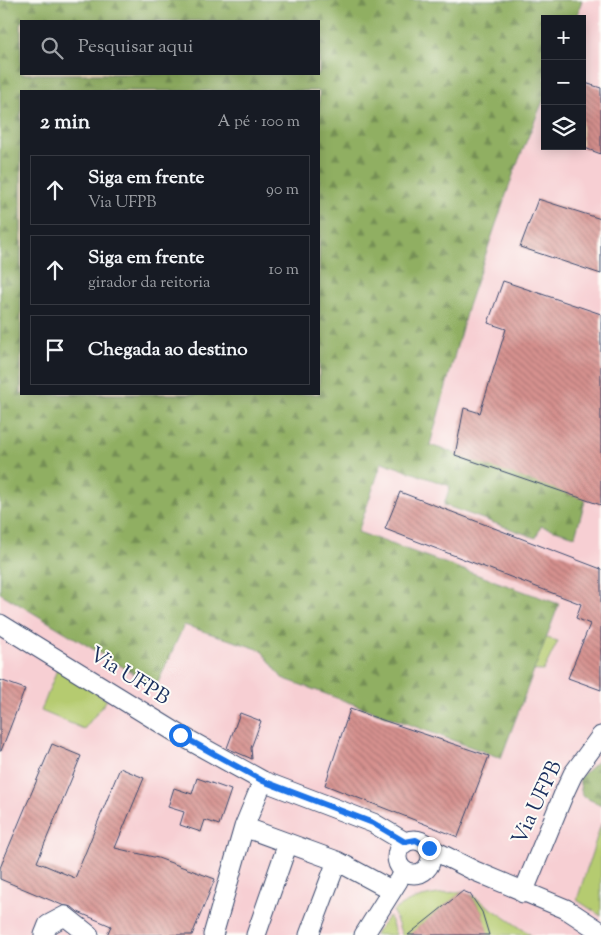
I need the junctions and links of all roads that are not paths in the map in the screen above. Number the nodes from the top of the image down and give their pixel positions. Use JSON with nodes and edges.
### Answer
{"nodes":[{"id":1,"x":0,"y":624,"type":"edge"},
{"id":2,"x":601,"y":736,"type":"edge"},
{"id":3,"x":263,"y":781,"type":"junction"},
{"id":4,"x":244,"y":827,"type":"junction"},
{"id":5,"x":405,"y":842,"type":"junction"},
{"id":6,"x":288,"y":843,"type":"junction"},
{"id":7,"x":429,"y":848,"type":"junction"},
{"id":8,"x":337,"y":861,"type":"junction"},
{"id":9,"x":429,"y":867,"type":"junction"},
{"id":10,"x":475,"y":871,"type":"junction"},
{"id":11,"x":406,"y":873,"type":"junction"},
{"id":12,"x":391,"y":890,"type":"junction"},
{"id":13,"x":524,"y":893,"type":"junction"},
{"id":14,"x":601,"y":932,"type":"edge"},
{"id":15,"x":44,"y":935,"type":"edge"},
{"id":16,"x":89,"y":935,"type":"edge"},
{"id":17,"x":213,"y":935,"type":"edge"},
{"id":18,"x":256,"y":935,"type":"edge"},
{"id":19,"x":309,"y":935,"type":"edge"},
{"id":20,"x":364,"y":935,"type":"edge"}],
"edges":[{"from":1,"to":3,"type":"lane","name":"Via UFPB"},
{"from":2,"to":13,"type":"lane","name":"Via UFPB"},
{"from":3,"to":4,"type":"lane"},
{"from":3,"to":5,"type":"lane","name":"Via UFPB"},
{"from":4,"to":6,"type":"lane"},
{"from":4,"to":17,"type":"lane"},
{"from":5,"to":7,"type":"lane"},
{"from":5,"to":11,"type":"lane"},
{"from":6,"to":8,"type":"lane"},
{"from":6,"to":18,"type":"lane"},
{"from":7,"to":9,"type":"lane"},
{"from":7,"to":10,"type":"lane"},
{"from":8,"to":12,"type":"lane"},
{"from":8,"to":19,"type":"lane"},
{"from":9,"to":10,"type":"lane"},
{"from":9,"to":11,"type":"lane"},
{"from":10,"to":13,"type":"lane"},
{"from":11,"to":12,"type":"lane"},
{"from":12,"to":20,"type":"lane"},
{"from":13,"to":14,"type":"lane"},
{"from":15,"to":16,"type":"lane"}]}
